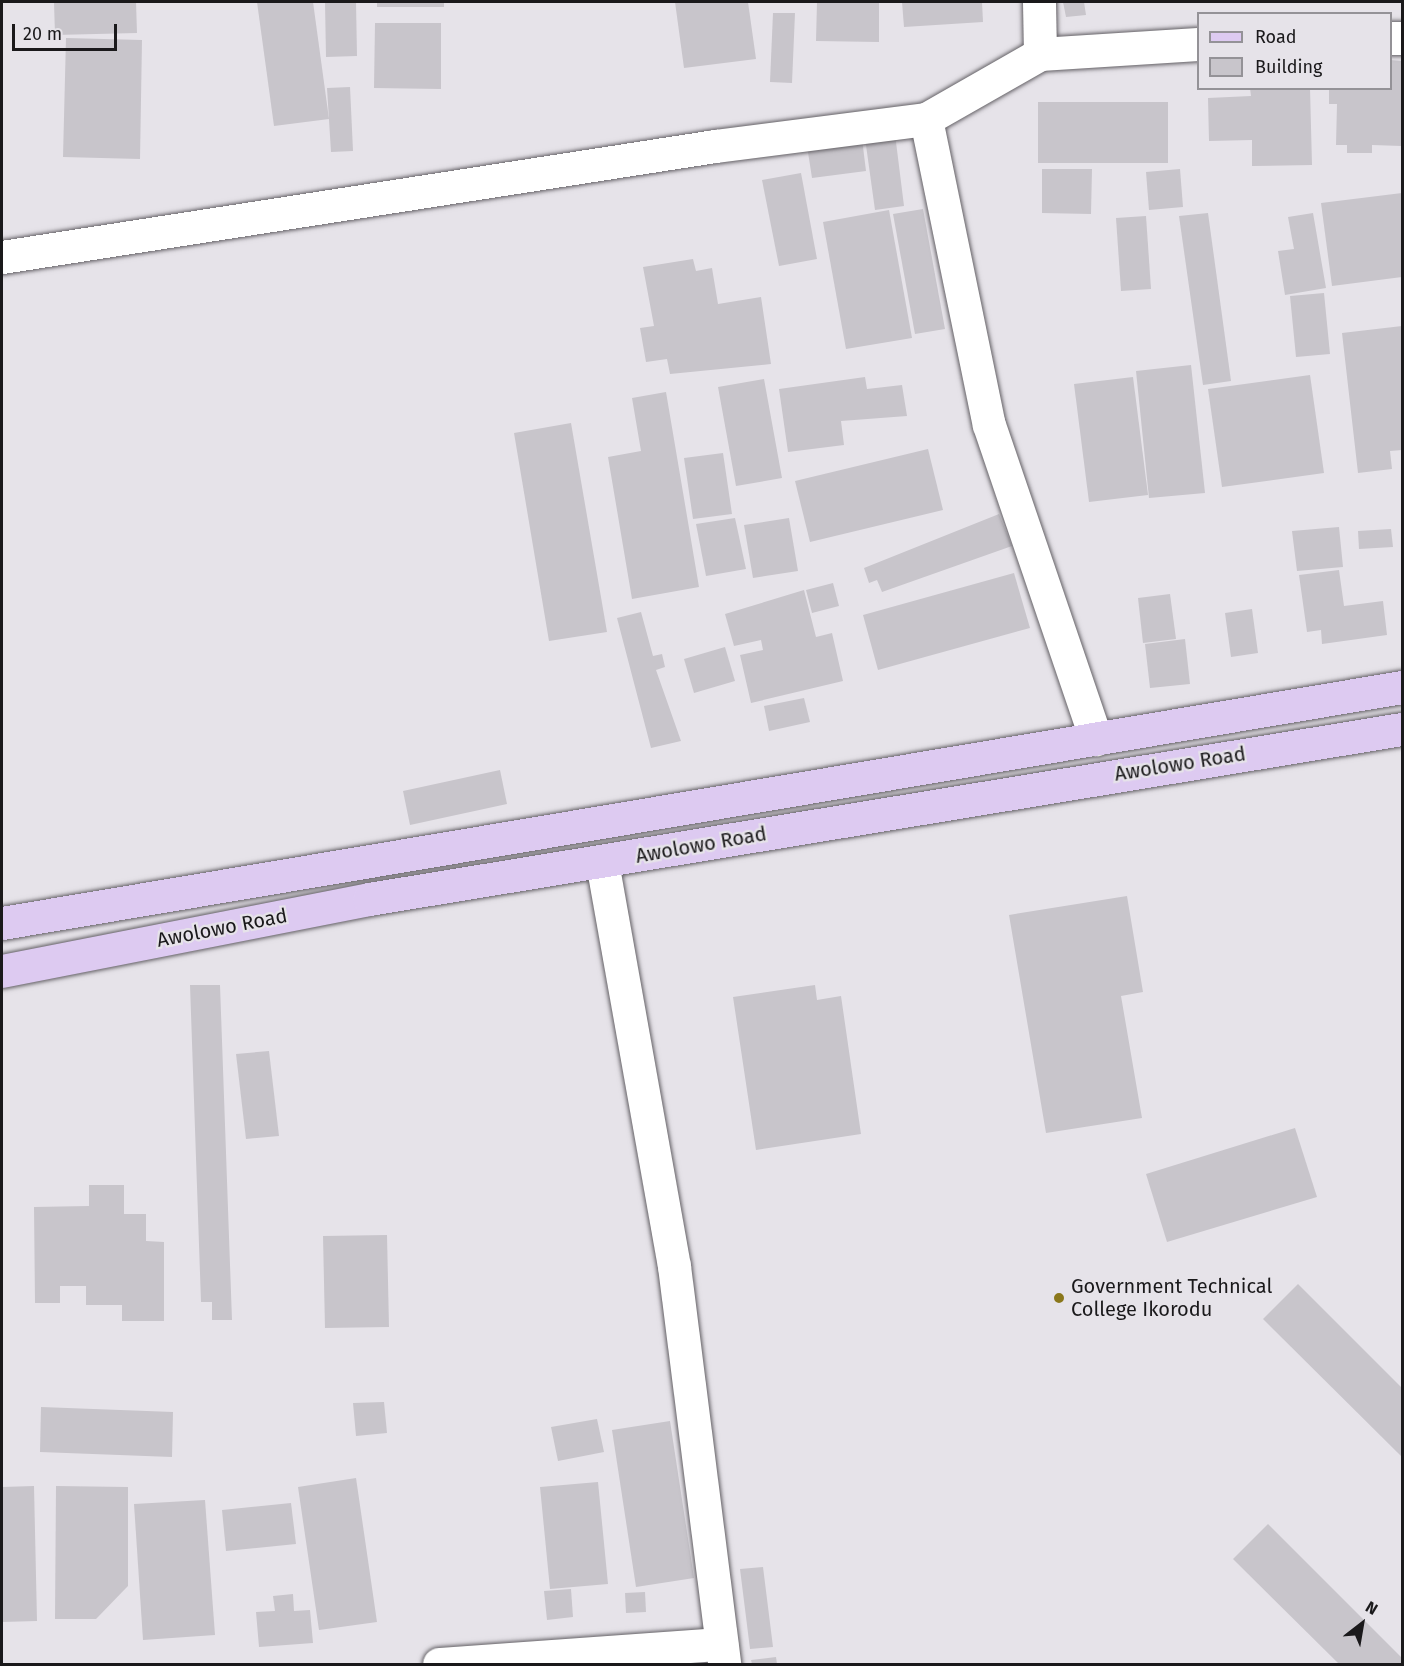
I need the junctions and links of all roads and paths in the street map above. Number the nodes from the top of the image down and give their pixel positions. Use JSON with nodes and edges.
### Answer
{"nodes":[{"id":1,"x":1039,"y":2,"type":"edge"},
{"id":2,"x":1197,"y":44,"type":"edge"},
{"id":3,"x":1040,"y":54,"type":"junction"},
{"id":4,"x":926,"y":119,"type":"junction"},
{"id":5,"x":2,"y":257,"type":"edge"},
{"id":6,"x":1402,"y":687,"type":"edge"},
{"id":7,"x":1402,"y":729,"type":"edge"},
{"id":8,"x":1096,"y":739,"type":"junction"},
{"id":9,"x":602,"y":862,"type":"junction"},
{"id":10,"x":2,"y":924,"type":"edge"},
{"id":11,"x":2,"y":971,"type":"edge"},
{"id":12,"x":722,"y":1654,"type":"edge"},
{"id":13,"x":439,"y":1665,"type":"edge"}],
"edges":[{"from":1,"to":3,"type":"street"},
{"from":2,"to":3,"type":"street"},
{"from":3,"to":4,"type":"street"},
{"from":4,"to":5,"type":"street"},
{"from":4,"to":8,"type":"street"},
{"from":6,"to":8,"type":"main road","name":"Awolowo Road"},
{"from":7,"to":9,"type":"main road","name":"Awolowo Road"},
{"from":8,"to":10,"type":"main road","name":"Awolowo Road"},
{"from":9,"to":11,"type":"main road","name":"Awolowo Road"},
{"from":9,"to":12,"type":"street"},
{"from":12,"to":13,"type":"street"}]}
